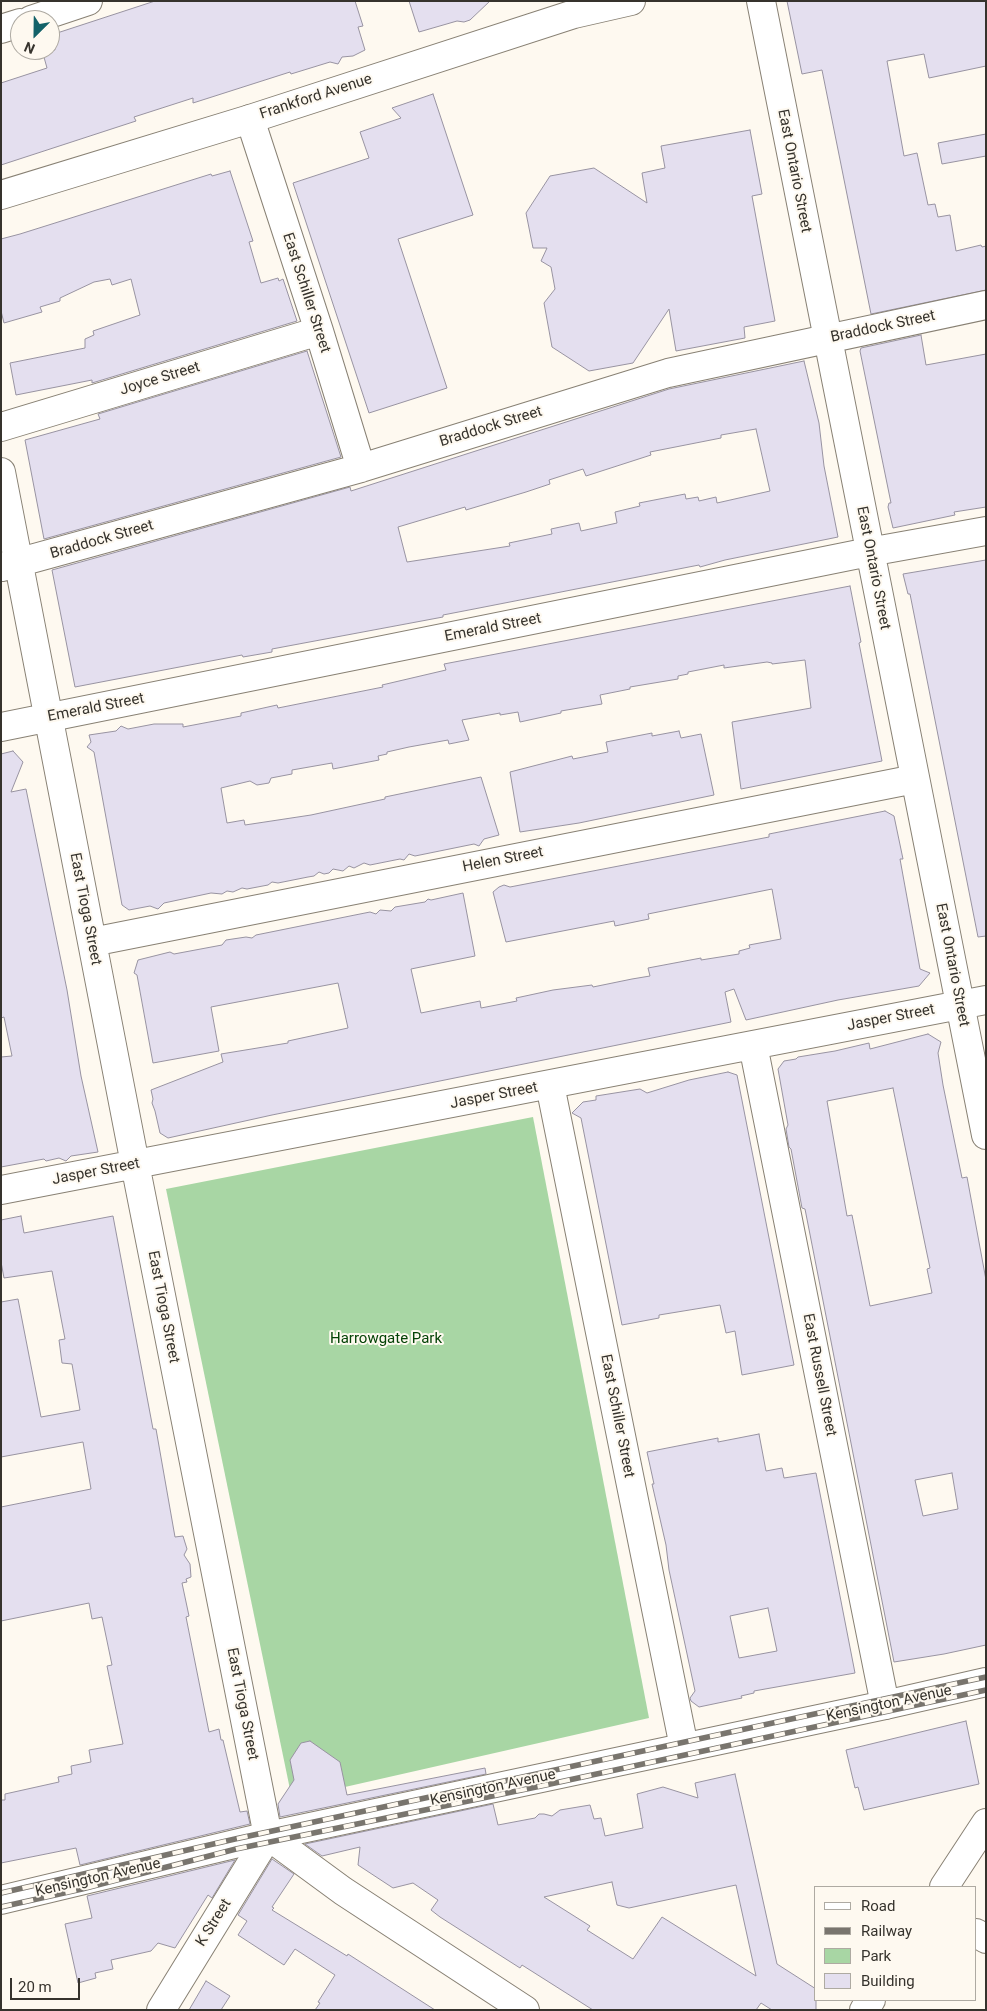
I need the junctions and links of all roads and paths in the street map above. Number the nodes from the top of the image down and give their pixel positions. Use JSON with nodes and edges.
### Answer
{"nodes":[{"id":1,"x":88,"y":1,"type":"edge"},
{"id":2,"x":631,"y":1,"type":"edge"},
{"id":3,"x":761,"y":1,"type":"edge"},
{"id":4,"x":60,"y":10,"type":"edge"},
{"id":5,"x":250,"y":118,"type":"junction"},
{"id":6,"x":1,"y":195,"type":"edge"},
{"id":7,"x":986,"y":305,"type":"edge"},
{"id":8,"x":319,"y":331,"type":"junction"},
{"id":9,"x":827,"y":339,"type":"junction"},
{"id":10,"x":1,"y":428,"type":"edge"},
{"id":11,"x":360,"y":468,"type":"junction"},
{"id":12,"x":1,"y":472,"type":"edge"},
{"id":13,"x":986,"y":531,"type":"edge"},
{"id":14,"x":869,"y":552,"type":"junction"},
{"id":15,"x":10,"y":565,"type":"edge"},
{"id":16,"x":48,"y":717,"type":"junction"},
{"id":17,"x":1,"y":727,"type":"edge"},
{"id":18,"x":915,"y":779,"type":"junction"},
{"id":19,"x":92,"y":942,"type":"junction"},
{"id":20,"x":986,"y":1000,"type":"edge"},
{"id":21,"x":960,"y":1005,"type":"junction"},
{"id":22,"x":753,"y":1044,"type":"junction"},
{"id":23,"x":550,"y":1085,"type":"junction"},
{"id":24,"x":986,"y":1135,"type":"edge"},
{"id":25,"x":135,"y":1164,"type":"junction"},
{"id":26,"x":1,"y":1190,"type":"edge"},
{"id":27,"x":986,"y":1682,"type":"edge"},
{"id":28,"x":885,"y":1705,"type":"junction"},
{"id":29,"x":684,"y":1747,"type":"junction"},
{"id":30,"x":986,"y":1823,"type":"edge"},
{"id":31,"x":268,"y":1836,"type":"junction"},
{"id":32,"x":945,"y":1886,"type":"edge"},
{"id":33,"x":1,"y":1900,"type":"edge"},
{"id":34,"x":161,"y":2010,"type":"edge"},
{"id":35,"x":525,"y":2010,"type":"edge"}],
"edges":[{"from":1,"to":4,"type":"street"},
{"from":2,"to":5,"type":"street","name":"Frankford Avenue"},
{"from":3,"to":9,"type":"street","name":"East Ontario Street"},
{"from":5,"to":6,"type":"street","name":"Frankford Avenue"},
{"from":5,"to":8,"type":"street","name":"East Schiller Street"},
{"from":7,"to":9,"type":"street","name":"Braddock Street"},
{"from":8,"to":10,"type":"street","name":"Joyce Street"},
{"from":8,"to":11,"type":"street","name":"East Schiller Street"},
{"from":9,"to":11,"type":"street","name":"Braddock Street"},
{"from":9,"to":14,"type":"street","name":"East Ontario Street"},
{"from":11,"to":15,"type":"street","name":"Braddock Street"},
{"from":12,"to":15,"type":"street","name":"East Tioga Street"},
{"from":13,"to":14,"type":"street","name":"Emerald Street"},
{"from":14,"to":16,"type":"street","name":"Emerald Street"},
{"from":14,"to":18,"type":"street","name":"East Ontario Street"},
{"from":15,"to":16,"type":"street","name":"East Tioga Street"},
{"from":16,"to":17,"type":"street","name":"Emerald Street"},
{"from":16,"to":19,"type":"street","name":"East Tioga Street"},
{"from":18,"to":19,"type":"street","name":"Helen Street"},
{"from":18,"to":21,"type":"street","name":"East Ontario Street"},
{"from":19,"to":25,"type":"street","name":"East Tioga Street"},
{"from":20,"to":21,"type":"street","name":"Jasper Street"},
{"from":21,"to":22,"type":"street","name":"Jasper Street"},
{"from":21,"to":24,"type":"street","name":"East Ontario Street"},
{"from":22,"to":23,"type":"street","name":"Jasper Street"},
{"from":22,"to":28,"type":"street","name":"East Russell Street"},
{"from":23,"to":25,"type":"street","name":"Jasper Street"},
{"from":23,"to":29,"type":"street","name":"East Schiller Street"},
{"from":25,"to":26,"type":"street","name":"Jasper Street"},
{"from":25,"to":31,"type":"street","name":"East Tioga Street"},
{"from":27,"to":28,"type":"street","name":"Kensington Avenue"},
{"from":28,"to":29,"type":"street","name":"Kensington Avenue"},
{"from":29,"to":31,"type":"street","name":"Kensington Avenue"},
{"from":30,"to":32,"type":"street"},
{"from":31,"to":33,"type":"street","name":"Kensington Avenue"},
{"from":31,"to":34,"type":"street","name":"K Street"},
{"from":31,"to":35,"type":"street"}]}
